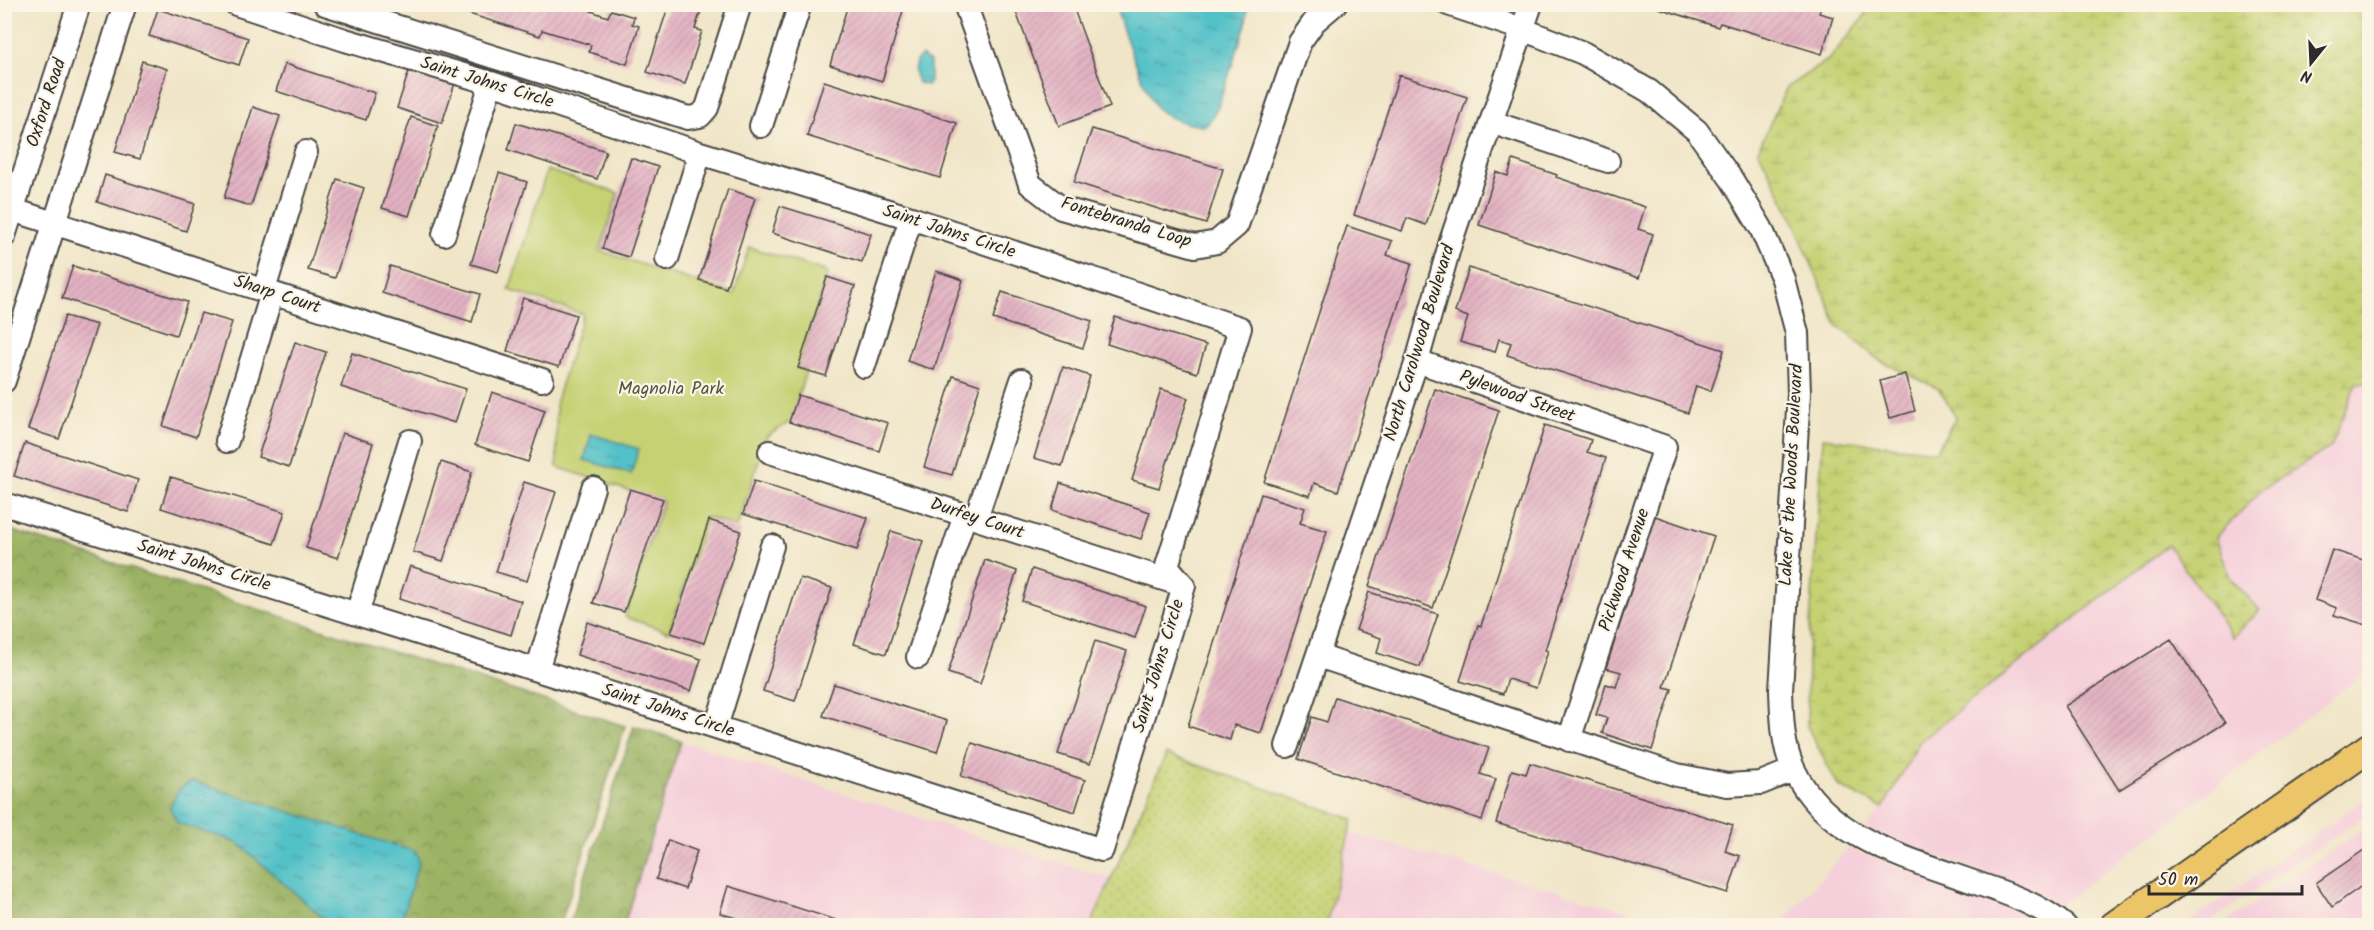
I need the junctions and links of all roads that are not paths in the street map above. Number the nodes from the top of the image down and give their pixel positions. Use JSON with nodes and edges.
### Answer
{"nodes":[{"id":1,"x":79,"y":4,"type":"edge"},
{"id":2,"x":125,"y":4,"type":"edge"},
{"id":3,"x":236,"y":4,"type":"edge"},
{"id":4,"x":326,"y":4,"type":"edge"},
{"id":5,"x":740,"y":4,"type":"edge"},
{"id":6,"x":800,"y":4,"type":"edge"},
{"id":7,"x":966,"y":4,"type":"edge"},
{"id":8,"x":1335,"y":4,"type":"edge"},
{"id":9,"x":1448,"y":4,"type":"edge"},
{"id":10,"x":1531,"y":4,"type":"edge"},
{"id":11,"x":1522,"y":29,"type":"junction"},
{"id":12,"x":491,"y":83,"type":"junction"},
{"id":13,"x":1491,"y":122,"type":"junction"},
{"id":14,"x":761,"y":126,"type":"dead end"},
{"id":15,"x":306,"y":152,"type":"dead end"},
{"id":16,"x":700,"y":153,"type":"junction"},
{"id":17,"x":1608,"y":161,"type":"dead end"},
{"id":18,"x":13,"y":210,"type":"junction"},
{"id":19,"x":911,"y":218,"type":"junction"},
{"id":20,"x":56,"y":224,"type":"junction"},
{"id":21,"x":444,"y":234,"type":"dead end"},
{"id":22,"x":4,"y":236,"type":"edge"},
{"id":23,"x":667,"y":259,"type":"dead end"},
{"id":24,"x":268,"y":292,"type":"junction"},
{"id":25,"x":1417,"y":361,"type":"junction"},
{"id":26,"x":864,"y":366,"type":"dead end"},
{"id":27,"x":542,"y":380,"type":"dead end"},
{"id":28,"x":1022,"y":380,"type":"dead end"},
{"id":29,"x":4,"y":381,"type":"edge"},
{"id":30,"x":1618,"y":432,"type":"joint"},
{"id":31,"x":227,"y":441,"type":"dead end"},
{"id":32,"x":410,"y":441,"type":"dead end"},
{"id":33,"x":770,"y":452,"type":"dead end"},
{"id":34,"x":593,"y":488,"type":"dead end"},
{"id":35,"x":4,"y":504,"type":"edge"},
{"id":36,"x":970,"y":517,"type":"junction"},
{"id":37,"x":772,"y":546,"type":"dead end"},
{"id":38,"x":1184,"y":586,"type":"junction"},
{"id":39,"x":357,"y":614,"type":"junction"},
{"id":40,"x":1318,"y":656,"type":"junction"},
{"id":41,"x":918,"y":657,"type":"dead end"},
{"id":42,"x":537,"y":670,"type":"junction"},
{"id":43,"x":716,"y":727,"type":"junction"},
{"id":44,"x":1569,"y":740,"type":"junction"},
{"id":45,"x":1287,"y":746,"type":"dead end"},
{"id":46,"x":2370,"y":747,"type":"edge"},
{"id":47,"x":1793,"y":770,"type":"junction"},
{"id":48,"x":2065,"y":926,"type":"edge"},
{"id":49,"x":2114,"y":926,"type":"edge"}],
"edges":[{"from":1,"to":18,"type":"street","name":"Oxford Road"},
{"from":2,"to":20,"type":"street"},
{"from":3,"to":12,"type":"street","name":"Saint Johns Circle"},
{"from":4,"to":5,"type":"street"},
{"from":6,"to":14,"type":"street"},
{"from":7,"to":8,"type":"street","name":"Fontebranda Loop"},
{"from":9,"to":11,"type":"street","name":"Lake of the Woods Boulevard"},
{"from":10,"to":11,"type":"street","name":"North Carolwood Boulevard"},
{"from":11,"to":13,"type":"street","name":"North Carolwood Boulevard"},
{"from":11,"to":47,"type":"street","name":"Lake of the Woods Boulevard"},
{"from":12,"to":16,"type":"street","name":"Saint Johns Circle"},
{"from":12,"to":21,"type":"street"},
{"from":13,"to":17,"type":"street"},
{"from":13,"to":25,"type":"street","name":"North Carolwood Boulevard"},
{"from":15,"to":24,"type":"street"},
{"from":16,"to":19,"type":"street","name":"Saint Johns Circle"},
{"from":16,"to":23,"type":"street"},
{"from":18,"to":20,"type":"street","name":"Sharp Court"},
{"from":18,"to":22,"type":"street","name":"Oxford Road"},
{"from":19,"to":26,"type":"street"},
{"from":19,"to":38,"type":"street","name":"Saint Johns Circle"},
{"from":20,"to":24,"type":"street","name":"Sharp Court"},
{"from":20,"to":29,"type":"street"},
{"from":24,"to":27,"type":"street","name":"Sharp Court"},
{"from":24,"to":31,"type":"street"},
{"from":25,"to":30,"type":"street","name":"Pylewood Street"},
{"from":25,"to":40,"type":"street","name":"North Carolwood Boulevard"},
{"from":28,"to":36,"type":"street"},
{"from":30,"to":44,"type":"street","name":"Pickwood Avenue"},
{"from":32,"to":39,"type":"street"},
{"from":33,"to":36,"type":"street","name":"Durfey Court"},
{"from":34,"to":42,"type":"street"},
{"from":35,"to":39,"type":"street","name":"Saint Johns Circle"},
{"from":36,"to":38,"type":"street","name":"Durfey Court"},
{"from":36,"to":41,"type":"street"},
{"from":37,"to":43,"type":"street"},
{"from":38,"to":43,"type":"street","name":"Saint Johns Circle"},
{"from":39,"to":42,"type":"street","name":"Saint Johns Circle"},
{"from":40,"to":44,"type":"street"},
{"from":40,"to":45,"type":"street","name":"North Carolwood Boulevard"},
{"from":42,"to":43,"type":"street","name":"Saint Johns Circle"},
{"from":44,"to":47,"type":"street"},
{"from":46,"to":49,"type":"main road"},
{"from":47,"to":48,"type":"street","name":"Lake of the Woods Boulevard"}]}
